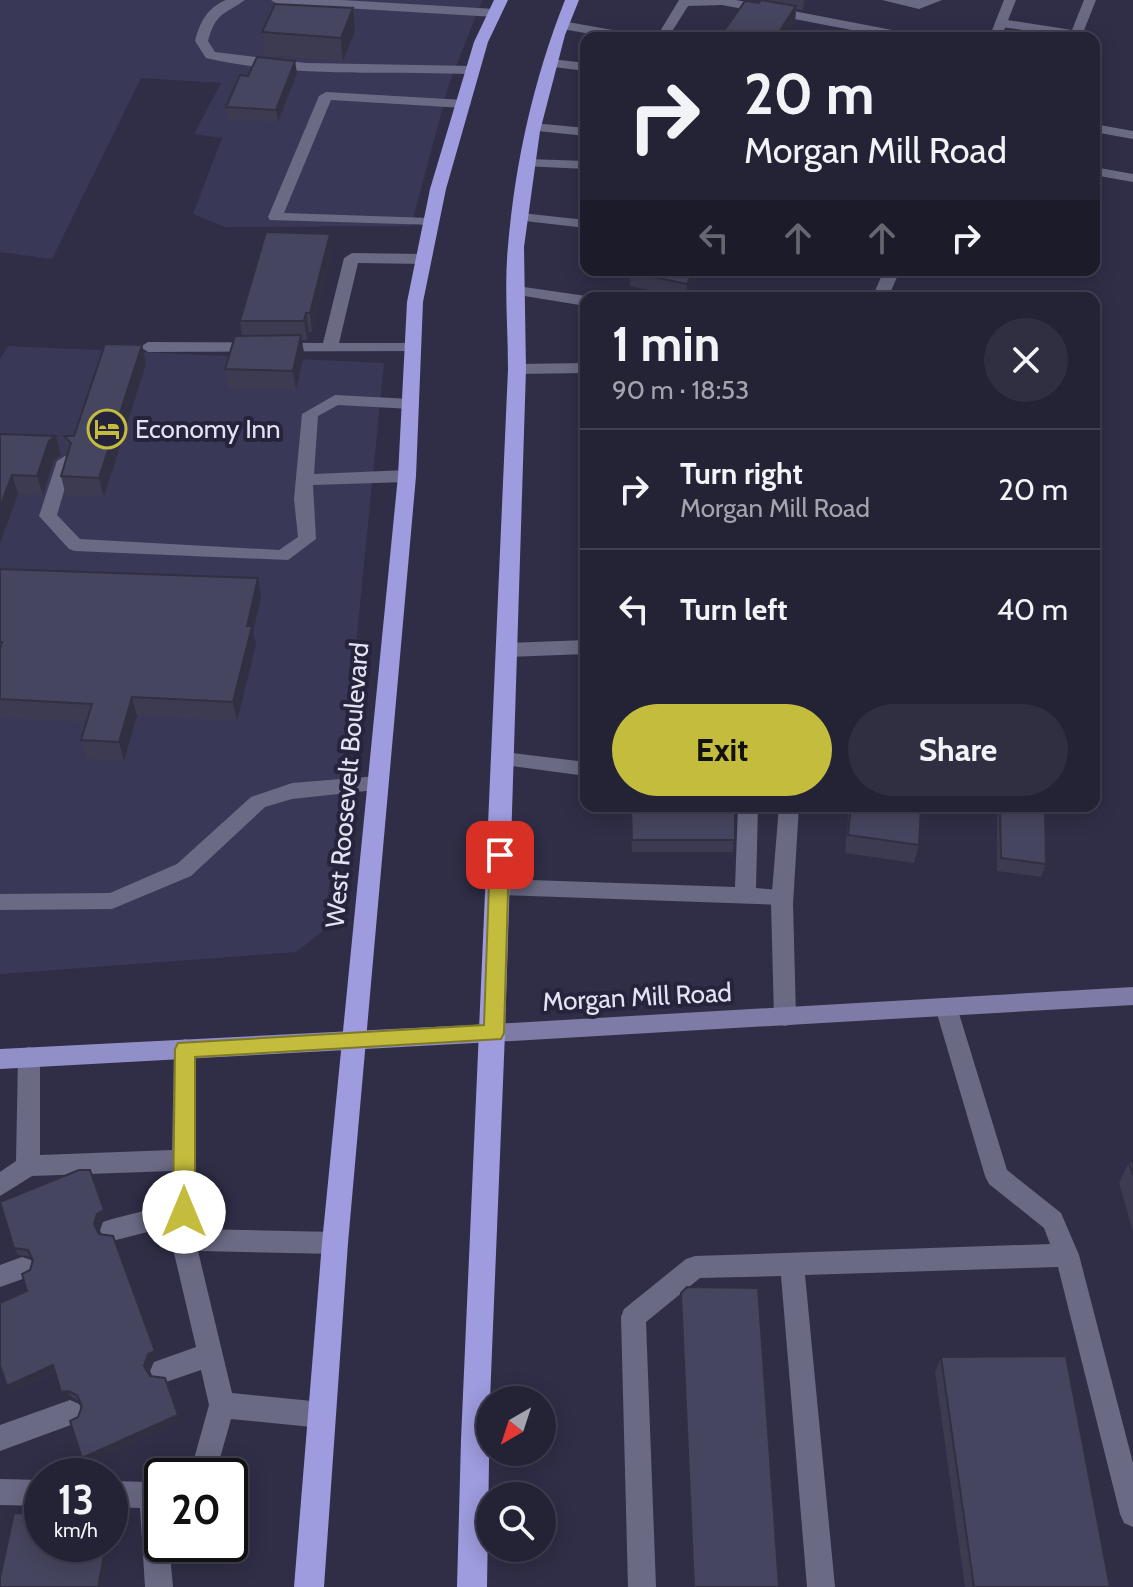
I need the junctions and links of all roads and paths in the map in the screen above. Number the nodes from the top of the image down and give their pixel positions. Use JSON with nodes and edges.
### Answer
{"nodes":[{"id":1,"x":239,"y":0,"type":"edge"},
{"id":2,"x":277,"y":0,"type":"edge"},
{"id":3,"x":572,"y":0,"type":"edge"},
{"id":4,"x":888,"y":0,"type":"edge"},
{"id":5,"x":936,"y":0,"type":"edge"},
{"id":6,"x":1010,"y":0,"type":"edge"},
{"id":7,"x":1074,"y":0,"type":"edge"},
{"id":8,"x":722,"y":1,"type":"edge"},
{"id":9,"x":1090,"y":1,"type":"edge"},
{"id":10,"x":359,"y":2,"type":"edge"},
{"id":11,"x":498,"y":7,"type":"edge"},
{"id":12,"x":1001,"y":23,"type":"junction"},
{"id":13,"x":562,"y":25,"type":"junction"},
{"id":14,"x":601,"y":32,"type":"edge"},
{"id":15,"x":666,"y":32,"type":"edge"},
{"id":16,"x":882,"y":32,"type":"edge"},
{"id":17,"x":997,"y":32,"type":"edge"},
{"id":18,"x":1053,"y":32,"type":"edge"},
{"id":19,"x":1078,"y":32,"type":"edge"},
{"id":20,"x":551,"y":63,"type":"junction"},
{"id":21,"x":580,"y":66,"type":"edge"},
{"id":22,"x":473,"y":70,"type":"junction"},
{"id":23,"x":464,"y":104,"type":"junction"},
{"id":24,"x":533,"y":127,"type":"junction"},
{"id":25,"x":1100,"y":129,"type":"edge"},
{"id":26,"x":580,"y":131,"type":"edge"},
{"id":27,"x":1133,"y":135,"type":"edge"},
{"id":28,"x":528,"y":163,"type":"junction"},
{"id":29,"x":580,"y":165,"type":"edge"},
{"id":30,"x":1100,"y":172,"type":"edge"},
{"id":31,"x":1133,"y":178,"type":"edge"},
{"id":32,"x":521,"y":217,"type":"junction"},
{"id":33,"x":431,"y":222,"type":"junction"},
{"id":34,"x":580,"y":223,"type":"edge"},
{"id":35,"x":424,"y":259,"type":"junction"},
{"id":36,"x":517,"y":291,"type":"junction"},
{"id":37,"x":580,"y":300,"type":"edge"},
{"id":38,"x":148,"y":347,"type":"dead end"},
{"id":39,"x":330,"y":348,"type":"junction"},
{"id":40,"x":413,"y":348,"type":"junction"},
{"id":41,"x":580,"y":368,"type":"edge"},
{"id":42,"x":517,"y":369,"type":"junction"},
{"id":43,"x":411,"y":404,"type":"junction"},
{"id":44,"x":65,"y":461,"type":"edge"},
{"id":45,"x":407,"y":476,"type":"junction"},
{"id":46,"x":305,"y":480,"type":"junction"},
{"id":47,"x":580,"y":647,"type":"edge"},
{"id":48,"x":507,"y":650,"type":"junction"},
{"id":49,"x":503,"y":759,"type":"junction"},
{"id":50,"x":580,"y":768,"type":"edge"},
{"id":51,"x":378,"y":784,"type":"junction"},
{"id":52,"x":748,"y":812,"type":"edge"},
{"id":53,"x":789,"y":812,"type":"edge"},
{"id":54,"x":498,"y":887,"type":"junction"},
{"id":55,"x":745,"y":895,"type":"junction"},
{"id":56,"x":782,"y":897,"type":"junction"},
{"id":57,"x":0,"y":902,"type":"edge"},
{"id":58,"x":1133,"y":996,"type":"edge"},
{"id":59,"x":946,"y":1007,"type":"junction"},
{"id":60,"x":785,"y":1017,"type":"junction"},
{"id":61,"x":493,"y":1033,"type":"junction"},
{"id":62,"x":353,"y":1041,"type":"junction"},
{"id":63,"x":185,"y":1049,"type":"junction"},
{"id":64,"x":29,"y":1057,"type":"junction"},
{"id":65,"x":0,"y":1059,"type":"edge"},
{"id":66,"x":184,"y":1160,"type":"junction"},
{"id":67,"x":28,"y":1166,"type":"junction"},
{"id":68,"x":0,"y":1185,"type":"edge"},
{"id":69,"x":184,"y":1212,"type":"junction"},
{"id":70,"x":112,"y":1230,"type":"dead end"},
{"id":71,"x":183,"y":1240,"type":"junction"},
{"id":72,"x":335,"y":1243,"type":"junction"},
{"id":73,"x":1067,"y":1255,"type":"junction"},
{"id":74,"x":792,"y":1264,"type":"junction"},
{"id":75,"x":209,"y":1355,"type":"junction"},
{"id":76,"x":163,"y":1371,"type":"dead end"},
{"id":77,"x":222,"y":1405,"type":"junction"},
{"id":78,"x":70,"y":1413,"type":"dead end"},
{"id":79,"x":322,"y":1415,"type":"junction"},
{"id":80,"x":0,"y":1438,"type":"edge"},
{"id":81,"x":208,"y":1458,"type":"edge"},
{"id":82,"x":0,"y":1492,"type":"edge"},
{"id":83,"x":24,"y":1493,"type":"edge"},
{"id":84,"x":1133,"y":1514,"type":"edge"},
{"id":85,"x":158,"y":1562,"type":"edge"},
{"id":86,"x":159,"y":1587,"type":"edge"},
{"id":87,"x":309,"y":1587,"type":"edge"},
{"id":88,"x":472,"y":1587,"type":"edge"},
{"id":89,"x":642,"y":1587,"type":"edge"},
{"id":90,"x":821,"y":1587,"type":"edge"}],
"edges":[{"from":1,"to":22,"type":"street"},
{"from":2,"to":10,"type":"street"},
{"from":3,"to":13,"type":"highway"},
{"from":4,"to":5,"type":"street"},
{"from":6,"to":12,"type":"street"},
{"from":7,"to":9,"type":"street"},
{"from":8,"to":15,"type":"street"},
{"from":8,"to":16,"type":"street"},
{"from":9,"to":19,"type":"street"},
{"from":10,"to":11,"type":"street"},
{"from":11,"to":22,"type":"highway","name":"West Roosevelt Boulevard"},
{"from":12,"to":17,"type":"street"},
{"from":12,"to":18,"type":"street"},
{"from":13,"to":14,"type":"street"},
{"from":13,"to":20,"type":"highway"},
{"from":20,"to":21,"type":"street"},
{"from":20,"to":24,"type":"highway"},
{"from":22,"to":23,"type":"highway","name":"West Roosevelt Boulevard"},
{"from":23,"to":33,"type":"highway","name":"West Roosevelt Boulevard"},
{"from":23,"to":33,"type":"street"},
{"from":24,"to":26,"type":"street"},
{"from":24,"to":28,"type":"highway"},
{"from":25,"to":27,"type":"street"},
{"from":28,"to":29,"type":"street"},
{"from":28,"to":32,"type":"highway"},
{"from":30,"to":31,"type":"street"},
{"from":32,"to":34,"type":"street"},
{"from":32,"to":36,"type":"highway"},
{"from":33,"to":35,"type":"highway","name":"West Roosevelt Boulevard"},
{"from":35,"to":39,"type":"street"},
{"from":35,"to":40,"type":"highway","name":"West Roosevelt Boulevard"},
{"from":36,"to":37,"type":"street"},
{"from":36,"to":42,"type":"highway"},
{"from":38,"to":39,"type":"street"},
{"from":39,"to":40,"type":"street"},
{"from":40,"to":43,"type":"highway","name":"West Roosevelt Boulevard"},
{"from":41,"to":42,"type":"street"},
{"from":42,"to":48,"type":"highway"},
{"from":43,"to":45,"type":"highway","name":"West Roosevelt Boulevard"},
{"from":43,"to":46,"type":"street"},
{"from":44,"to":46,"type":"street"},
{"from":45,"to":46,"type":"street"},
{"from":45,"to":51,"type":"highway","name":"West Roosevelt Boulevard"},
{"from":47,"to":48,"type":"street"},
{"from":48,"to":49,"type":"highway"},
{"from":49,"to":50,"type":"street"},
{"from":49,"to":54,"type":"highway"},
{"from":51,"to":57,"type":"street"},
{"from":51,"to":62,"type":"highway","name":"West Roosevelt Boulevard"},
{"from":52,"to":55,"type":"street"},
{"from":53,"to":56,"type":"street"},
{"from":54,"to":55,"type":"street"},
{"from":54,"to":61,"type":"highway"},
{"from":55,"to":56,"type":"street"},
{"from":56,"to":60,"type":"street"},
{"from":58,"to":59,"type":"main road","name":"Morgan Mill Road"},
{"from":59,"to":60,"type":"main road","name":"Morgan Mill Road"},
{"from":59,"to":73,"type":"street"},
{"from":60,"to":61,"type":"main road","name":"Morgan Mill Road"},
{"from":61,"to":62,"type":"main road","name":"Morgan Mill Road"},
{"from":61,"to":88,"type":"highway"},
{"from":62,"to":63,"type":"main road","name":"Morgan Mill Road"},
{"from":62,"to":72,"type":"highway","name":"West Roosevelt Boulevard"},
{"from":63,"to":64,"type":"main road","name":"Morgan Mill Road"},
{"from":63,"to":66,"type":"street"},
{"from":64,"to":65,"type":"main road","name":"Morgan Mill Road"},
{"from":64,"to":67,"type":"street"},
{"from":66,"to":67,"type":"street"},
{"from":66,"to":69,"type":"street"},
{"from":67,"to":68,"type":"street"},
{"from":69,"to":70,"type":"street"},
{"from":69,"to":71,"type":"street"},
{"from":71,"to":72,"type":"street"},
{"from":71,"to":75,"type":"street"},
{"from":72,"to":79,"type":"highway","name":"West Roosevelt Boulevard"},
{"from":73,"to":74,"type":"street"},
{"from":73,"to":84,"type":"street"},
{"from":74,"to":89,"type":"street"},
{"from":74,"to":90,"type":"street"},
{"from":75,"to":76,"type":"street"},
{"from":75,"to":77,"type":"street"},
{"from":77,"to":79,"type":"street"},
{"from":77,"to":81,"type":"street"},
{"from":78,"to":80,"type":"street"},
{"from":79,"to":87,"type":"highway","name":"West Roosevelt Boulevard"},
{"from":82,"to":83,"type":"street"},
{"from":85,"to":86,"type":"street"}]}
